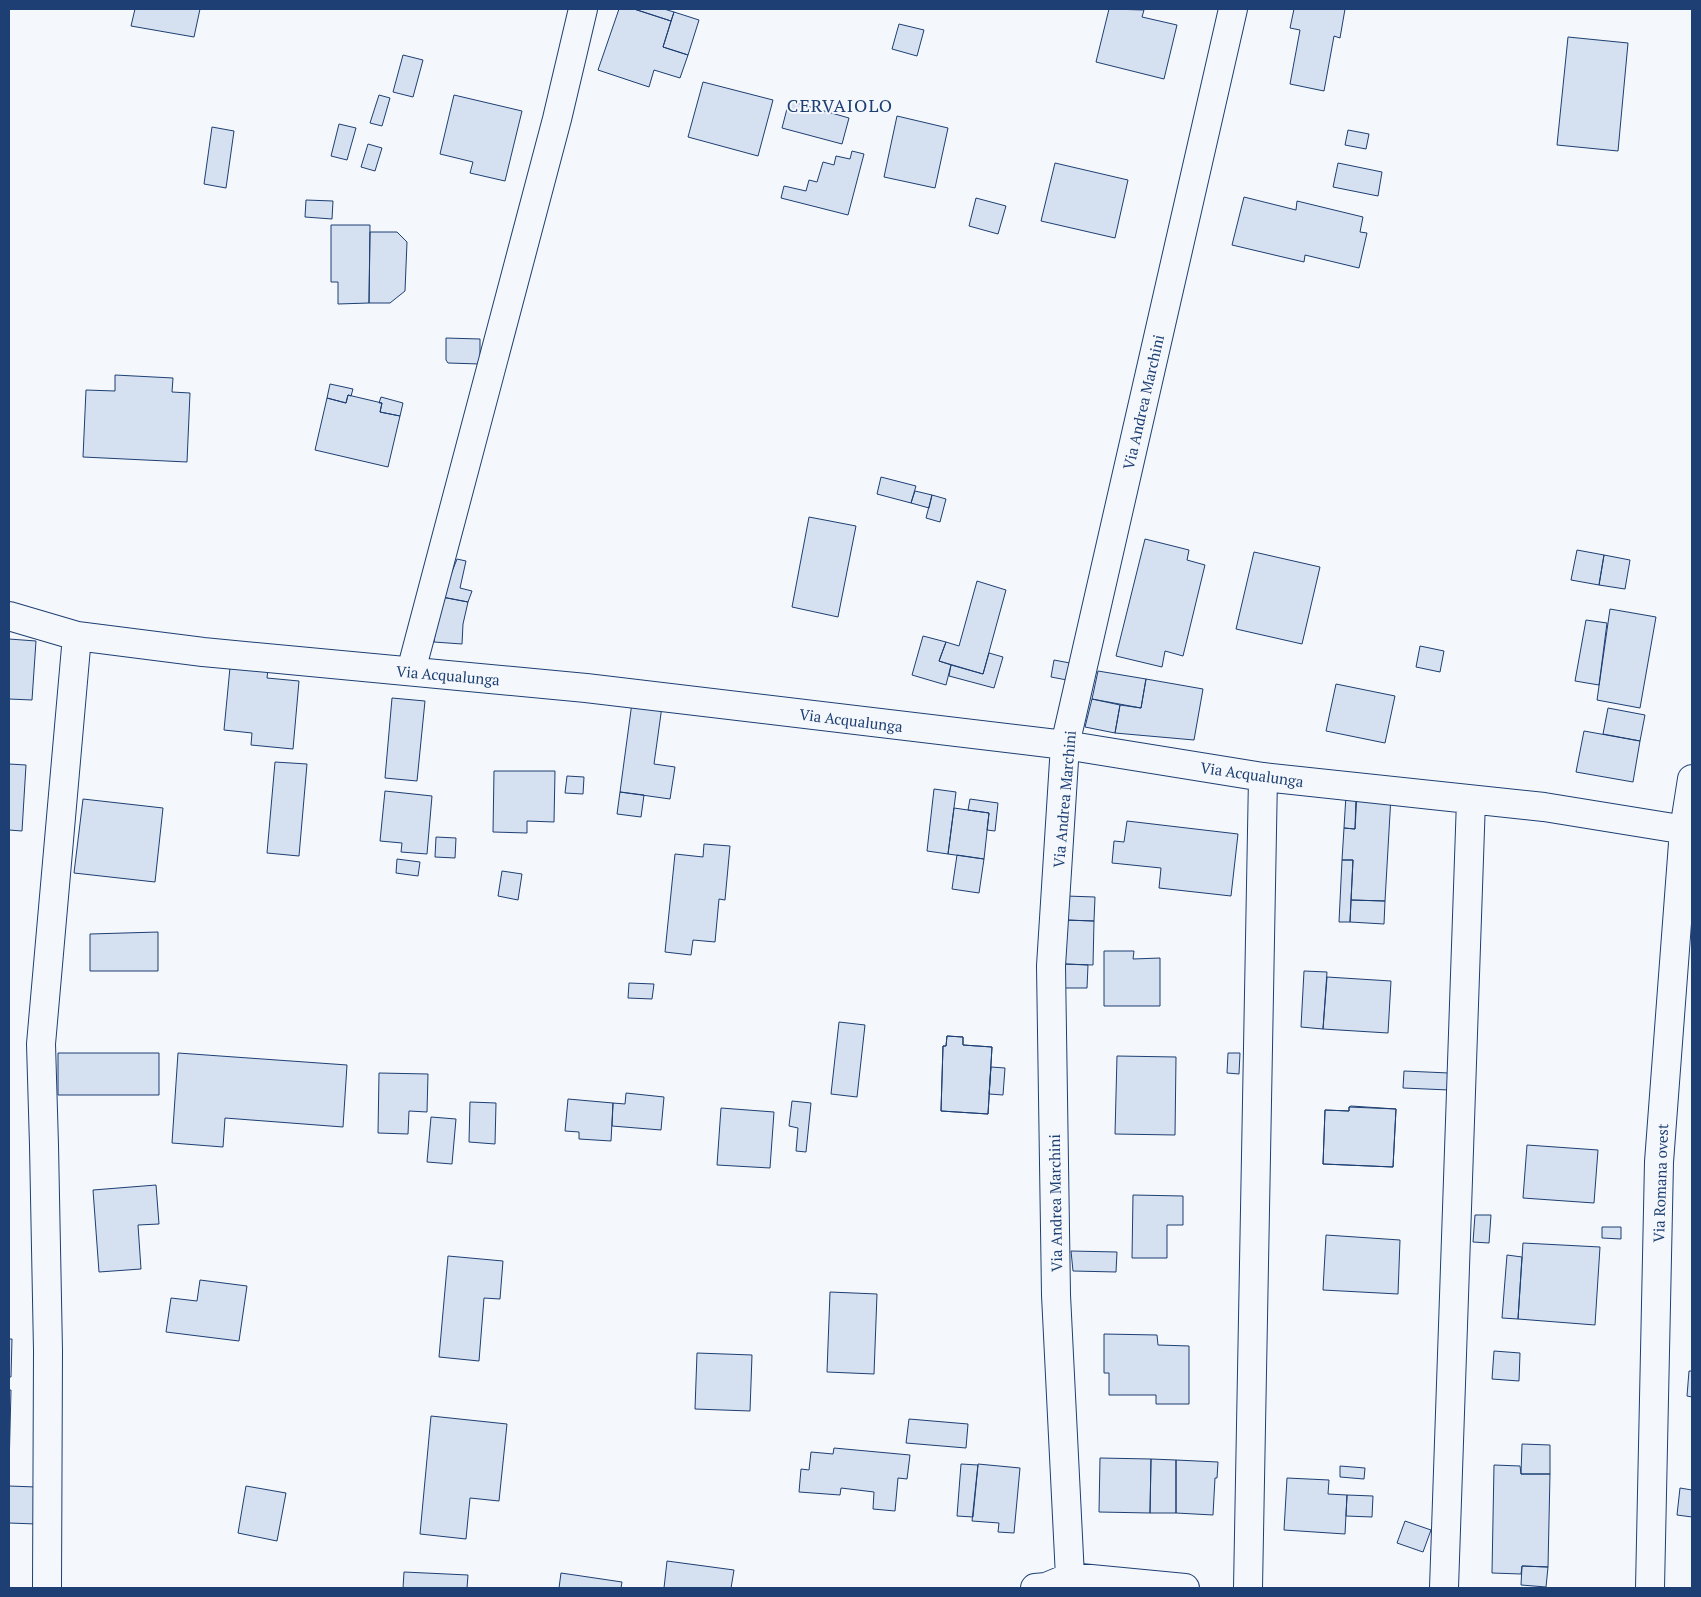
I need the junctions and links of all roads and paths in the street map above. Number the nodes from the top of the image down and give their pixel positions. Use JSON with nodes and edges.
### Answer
{"nodes":[{"id":1,"x":583,"y":9,"type":"edge"},
{"id":2,"x":1233,"y":9,"type":"edge"},
{"id":3,"x":9,"y":616,"type":"edge"},
{"id":4,"x":77,"y":636,"type":"junction"},
{"id":5,"x":411,"y":672,"type":"junction"},
{"id":6,"x":1065,"y":745,"type":"junction"},
{"id":7,"x":1263,"y":776,"type":"junction"},
{"id":8,"x":1692,"y":779,"type":"edge"},
{"id":9,"x":1471,"y":800,"type":"junction"},
{"id":10,"x":1688,"y":830,"type":"edge"},
{"id":11,"x":1070,"y":1577,"type":"junction"},
{"id":12,"x":48,"y":1588,"type":"edge"},
{"id":13,"x":1035,"y":1588,"type":"edge"},
{"id":14,"x":1185,"y":1588,"type":"edge"},
{"id":15,"x":1248,"y":1588,"type":"edge"},
{"id":16,"x":1444,"y":1588,"type":"edge"},
{"id":17,"x":1650,"y":1588,"type":"edge"}],
"edges":[{"from":1,"to":5,"type":"street"},
{"from":2,"to":6,"type":"street","name":"Via Andrea Marchini"},
{"from":3,"to":4,"type":"street","name":"Via Acqualunga"},
{"from":4,"to":5,"type":"street","name":"Via Acqualunga"},
{"from":4,"to":12,"type":"street"},
{"from":5,"to":6,"type":"street","name":"Via Acqualunga"},
{"from":6,"to":7,"type":"street","name":"Via Acqualunga"},
{"from":6,"to":11,"type":"street","name":"Via Andrea Marchini"},
{"from":7,"to":9,"type":"street","name":"Via Acqualunga"},
{"from":7,"to":15,"type":"street"},
{"from":8,"to":10,"type":"street","name":"Via Romana ovest"},
{"from":9,"to":10,"type":"street","name":"Via Acqualunga"},
{"from":9,"to":16,"type":"street"},
{"from":10,"to":17,"type":"street","name":"Via Romana ovest"},
{"from":11,"to":13,"type":"street"},
{"from":11,"to":14,"type":"street"}]}
